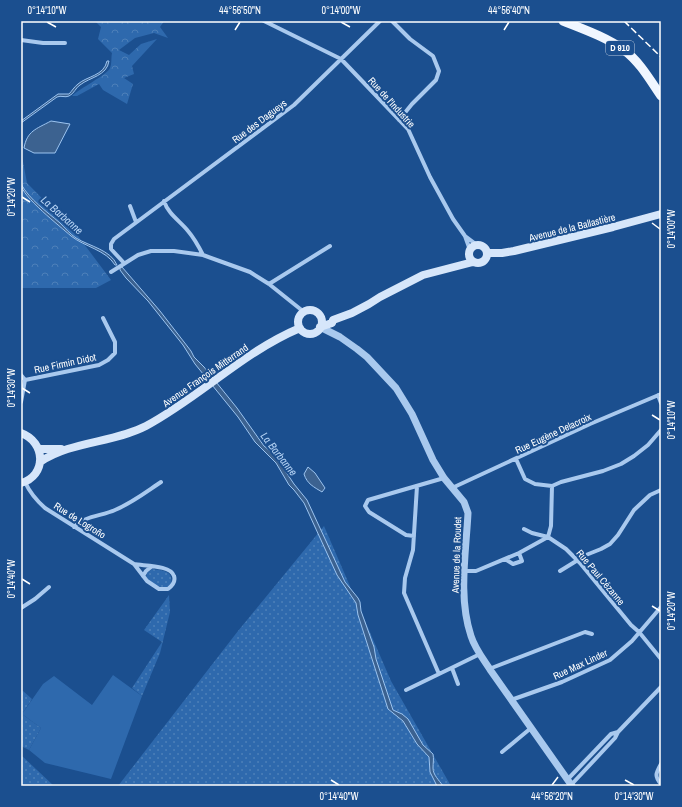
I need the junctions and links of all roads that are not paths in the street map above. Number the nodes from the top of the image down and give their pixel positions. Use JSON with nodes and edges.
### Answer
{"nodes":[{"id":1,"x":264,"y":21,"type":"edge"},
{"id":2,"x":380,"y":21,"type":"edge"},
{"id":3,"x":392,"y":21,"type":"edge"},
{"id":4,"x":563,"y":21,"type":"edge"},
{"id":5,"x":21,"y":40,"type":"edge"},
{"id":6,"x":66,"y":43,"type":"dead end"},
{"id":7,"x":341,"y":59,"type":"junction"},
{"id":8,"x":661,"y":96,"type":"edge"},
{"id":9,"x":398,"y":120,"type":"junction"},
{"id":10,"x":164,"y":201,"type":"junction"},
{"id":11,"x":130,"y":206,"type":"dead end"},
{"id":12,"x":661,"y":214,"type":"edge"},
{"id":13,"x":136,"y":222,"type":"junction"},
{"id":14,"x":465,"y":236,"type":"junction"},
{"id":15,"x":330,"y":246,"type":"dead end"},
{"id":16,"x":472,"y":253,"type":"junction"},
{"id":17,"x":487,"y":253,"type":"junction"},
{"id":18,"x":203,"y":255,"type":"junction"},
{"id":19,"x":124,"y":263,"type":"junction"},
{"id":20,"x":111,"y":272,"type":"dead end"},
{"id":21,"x":269,"y":284,"type":"junction"},
{"id":22,"x":304,"y":312,"type":"junction"},
{"id":23,"x":103,"y":318,"type":"dead end"},
{"id":24,"x":321,"y":318,"type":"junction"},
{"id":25,"x":332,"y":321,"type":"junction"},
{"id":26,"x":320,"y":327,"type":"junction"},
{"id":27,"x":300,"y":328,"type":"junction"},
{"id":28,"x":332,"y":332,"type":"junction"},
{"id":29,"x":21,"y":375,"type":"edge"},
{"id":30,"x":25,"y":380,"type":"junction"},
{"id":31,"x":659,"y":394,"type":"edge"},
{"id":32,"x":21,"y":402,"type":"edge"},
{"id":33,"x":661,"y":402,"type":"edge"},
{"id":34,"x":661,"y":430,"type":"edge"},
{"id":35,"x":21,"y":433,"type":"edge"},
{"id":36,"x":73,"y":448,"type":"junction"},
{"id":37,"x":39,"y":449,"type":"junction"},
{"id":38,"x":516,"y":459,"type":"junction"},
{"id":39,"x":40,"y":462,"type":"junction"},
{"id":40,"x":444,"y":478,"type":"junction"},
{"id":41,"x":161,"y":482,"type":"dead end"},
{"id":42,"x":23,"y":483,"type":"edge"},
{"id":43,"x":417,"y":486,"type":"junction"},
{"id":44,"x":552,"y":486,"type":"junction"},
{"id":45,"x":452,"y":488,"type":"junction"},
{"id":46,"x":661,"y":490,"type":"edge"},
{"id":47,"x":74,"y":527,"type":"junction"},
{"id":48,"x":524,"y":528,"type":"dead end"},
{"id":49,"x":414,"y":536,"type":"junction"},
{"id":50,"x":548,"y":537,"type":"junction"},
{"id":51,"x":518,"y":553,"type":"junction"},
{"id":52,"x":505,"y":559,"type":"junction"},
{"id":53,"x":577,"y":560,"type":"junction"},
{"id":54,"x":134,"y":564,"type":"junction"},
{"id":55,"x":152,"y":567,"type":"junction"},
{"id":56,"x":465,"y":571,"type":"junction"},
{"id":57,"x":560,"y":571,"type":"dead end"},
{"id":58,"x":142,"y":576,"type":"junction"},
{"id":59,"x":49,"y":587,"type":"dead end"},
{"id":60,"x":661,"y":607,"type":"edge"},
{"id":61,"x":21,"y":608,"type":"edge"},
{"id":62,"x":639,"y":632,"type":"junction"},
{"id":63,"x":592,"y":634,"type":"dead end"},
{"id":64,"x":480,"y":654,"type":"junction"},
{"id":65,"x":661,"y":659,"type":"edge"},
{"id":66,"x":452,"y":668,"type":"junction"},
{"id":67,"x":490,"y":669,"type":"junction"},
{"id":68,"x":439,"y":674,"type":"junction"},
{"id":69,"x":458,"y":684,"type":"dead end"},
{"id":70,"x":661,"y":687,"type":"edge"},
{"id":71,"x":406,"y":690,"type":"dead end"},
{"id":72,"x":511,"y":700,"type":"junction"},
{"id":73,"x":531,"y":728,"type":"junction"},
{"id":74,"x":502,"y":752,"type":"dead end"},
{"id":75,"x":661,"y":764,"type":"edge"},
{"id":76,"x":570,"y":783,"type":"edge"},
{"id":77,"x":661,"y":784,"type":"edge"}],
"edges":[{"from":1,"to":7,"type":"street","name":"Rue de l'Industrie"},
{"from":2,"to":7,"type":"street","name":"Rue des Dagueys"},
{"from":3,"to":9,"type":"street"},
{"from":4,"to":8,"type":"main road","number":"D 910"},
{"from":5,"to":6,"type":"street"},
{"from":7,"to":9,"type":"street","name":"Rue de l'Industrie"},
{"from":7,"to":10,"type":"street","name":"Rue des Dagueys"},
{"from":9,"to":14,"type":"street","name":"Rue de l'Industrie"},
{"from":10,"to":13,"type":"street","name":"Rue des Dagueys"},
{"from":10,"to":18,"type":"street"},
{"from":11,"to":13,"type":"street"},
{"from":12,"to":17,"type":"main road","name":"Avenue de la Ballastière"},
{"from":13,"to":19,"type":"street","name":"Rue des Dagueys"},
{"from":14,"to":16,"type":"street","name":"Rue de l'Industrie"},
{"from":14,"to":16,"type":"street","name":"Rue de l'Industrie"},
{"from":15,"to":21,"type":"street"},
{"from":16,"to":17,"type":"main road"},
{"from":16,"to":17,"type":"main road"},
{"from":16,"to":25,"type":"main road"},
{"from":18,"to":19,"type":"street"},
{"from":18,"to":21,"type":"street"},
{"from":19,"to":20,"type":"street"},
{"from":21,"to":22,"type":"street"},
{"from":22,"to":24,"type":"main road"},
{"from":22,"to":27,"type":"main road"},
{"from":23,"to":30,"type":"street","name":"Rue Firmin Didot"},
{"from":24,"to":25,"type":"main road"},
{"from":24,"to":26,"type":"main road"},
{"from":25,"to":26,"type":"main road"},
{"from":25,"to":28,"type":"street"},
{"from":26,"to":27,"type":"main road"},
{"from":26,"to":28,"type":"street","name":"Avenue de la Roudet"},
{"from":27,"to":36,"type":"main road","name":"Avenue François Mitterrand"},
{"from":28,"to":40,"type":"street","name":"Avenue de la Roudet"},
{"from":29,"to":30,"type":"street","name":"Rue Firmin Didot"},
{"from":30,"to":32,"type":"street","name":"Rue Firmin Didot"},
{"from":31,"to":33,"type":"street"},
{"from":31,"to":38,"type":"street","name":"Rue Eugène Delacroix"},
{"from":34,"to":44,"type":"street"},
{"from":35,"to":37,"type":"main road"},
{"from":36,"to":37,"type":"main road","name":"Avenue François Mitterrand"},
{"from":36,"to":39,"type":"main road","name":"Avenue François Mitterrand"},
{"from":37,"to":39,"type":"main road"},
{"from":38,"to":44,"type":"street"},
{"from":38,"to":45,"type":"street","name":"Rue Eugène Delacroix"},
{"from":39,"to":42,"type":"main road"},
{"from":40,"to":43,"type":"street"},
{"from":40,"to":45,"type":"street","name":"Avenue de la Roudet"},
{"from":41,"to":47,"type":"street"},
{"from":42,"to":47,"type":"street","name":"Rue de Logroño"},
{"from":43,"to":49,"type":"street"},
{"from":43,"to":49,"type":"street"},
{"from":44,"to":50,"type":"street"},
{"from":45,"to":56,"type":"street","name":"Avenue de la Roudet"},
{"from":46,"to":53,"type":"street"},
{"from":47,"to":54,"type":"street","name":"Rue de Logroño"},
{"from":48,"to":50,"type":"street","name":"Rue Paul Cézanne"},
{"from":49,"to":68,"type":"street"},
{"from":50,"to":51,"type":"street"},
{"from":50,"to":53,"type":"street","name":"Rue Paul Cézanne"},
{"from":51,"to":52,"type":"street"},
{"from":51,"to":52,"type":"street"},
{"from":52,"to":56,"type":"street"},
{"from":53,"to":57,"type":"street"},
{"from":53,"to":62,"type":"street","name":"Rue Paul Cézanne"},
{"from":54,"to":55,"type":"street","name":"Rue de Logroño"},
{"from":54,"to":58,"type":"street","name":"Rue de Logroño"},
{"from":55,"to":58,"type":"street"},
{"from":55,"to":58,"type":"street","name":"Rue de Logroño"},
{"from":56,"to":64,"type":"street","name":"Avenue de la Roudet"},
{"from":59,"to":61,"type":"street"},
{"from":60,"to":62,"type":"street","name":"Rue Max Linder"},
{"from":62,"to":65,"type":"street","name":"Rue Paul Cézanne"},
{"from":62,"to":72,"type":"street","name":"Rue Max Linder"},
{"from":63,"to":67,"type":"street"},
{"from":64,"to":66,"type":"street"},
{"from":64,"to":67,"type":"street","name":"Avenue de la Roudet"},
{"from":66,"to":68,"type":"street"},
{"from":66,"to":69,"type":"street"},
{"from":67,"to":72,"type":"street","name":"Avenue de la Roudet"},
{"from":68,"to":71,"type":"street"},
{"from":70,"to":76,"type":"street"},
{"from":72,"to":73,"type":"street","name":"Avenue de la Roudet"},
{"from":73,"to":74,"type":"street"},
{"from":73,"to":76,"type":"street","name":"Avenue de la Roudet"},
{"from":75,"to":77,"type":"street"}]}
